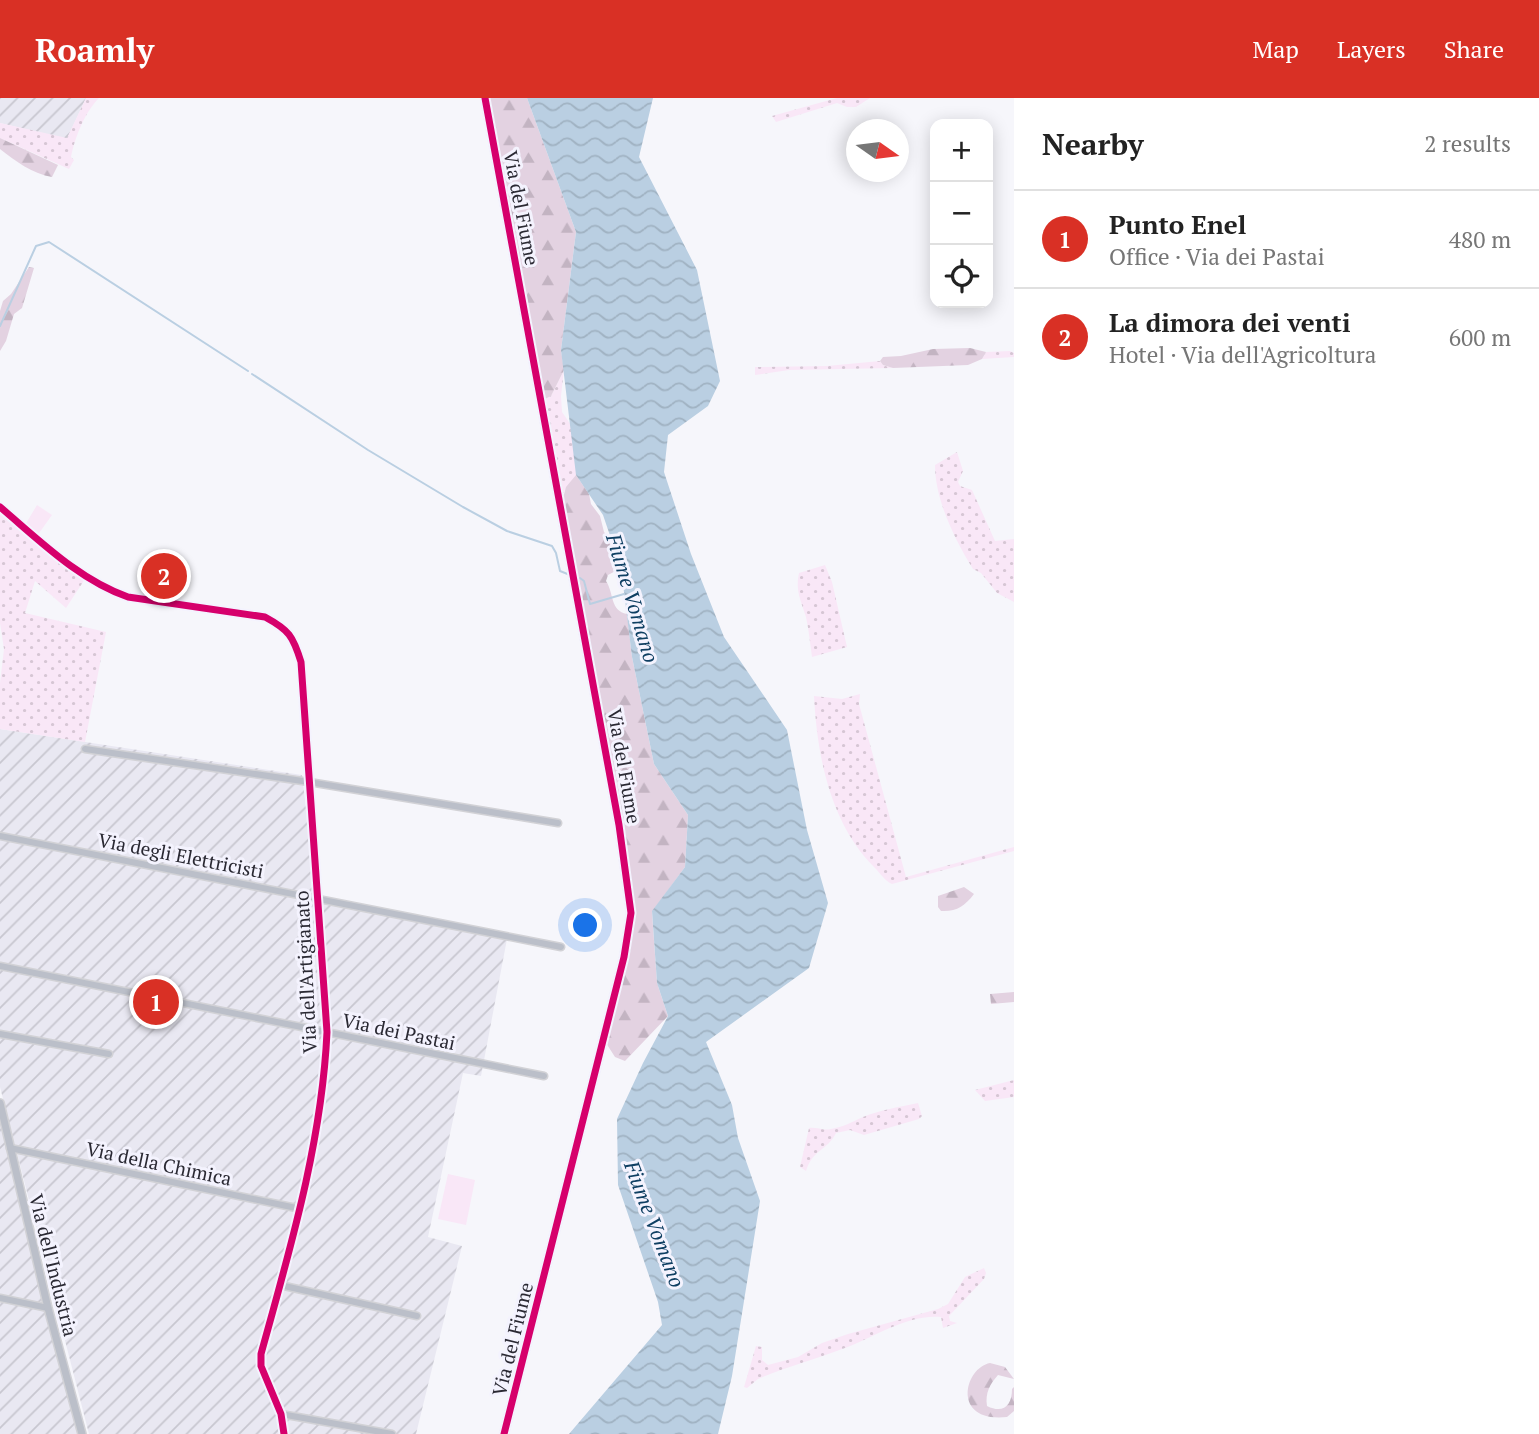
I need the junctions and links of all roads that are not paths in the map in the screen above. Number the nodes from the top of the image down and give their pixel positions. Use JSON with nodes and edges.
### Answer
{"nodes":[{"id":1,"x":485,"y":98,"type":"edge"},
{"id":2,"x":0,"y":507,"type":"edge"},
{"id":3,"x":85,"y":749,"type":"dead end"},
{"id":4,"x":309,"y":782,"type":"junction"},
{"id":5,"x":558,"y":822,"type":"dead end"},
{"id":6,"x":0,"y":836,"type":"edge"},
{"id":7,"x":318,"y":898,"type":"junction"},
{"id":8,"x":561,"y":947,"type":"dead end"},
{"id":9,"x":0,"y":966,"type":"edge"},
{"id":10,"x":327,"y":1032,"type":"junction"},
{"id":11,"x":0,"y":1034,"type":"edge"},
{"id":12,"x":110,"y":1054,"type":"dead end"},
{"id":13,"x":544,"y":1076,"type":"dead end"},
{"id":14,"x":0,"y":1103,"type":"edge"},
{"id":15,"x":10,"y":1148,"type":"junction"},
{"id":16,"x":301,"y":1209,"type":"junction"},
{"id":17,"x":280,"y":1285,"type":"junction"},
{"id":18,"x":0,"y":1298,"type":"edge"},
{"id":19,"x":48,"y":1308,"type":"junction"},
{"id":20,"x":417,"y":1316,"type":"dead end"},
{"id":21,"x":282,"y":1414,"type":"junction"},
{"id":22,"x":82,"y":1434,"type":"edge"},
{"id":23,"x":284,"y":1434,"type":"edge"},
{"id":24,"x":392,"y":1434,"type":"edge"},
{"id":25,"x":504,"y":1434,"type":"edge"}],
"edges":[{"from":1,"to":25,"type":"street","name":"Via del Fiume"},
{"from":2,"to":4,"type":"street","name":"Via dell'Artigianato"},
{"from":3,"to":4,"type":"street"},
{"from":4,"to":5,"type":"street"},
{"from":4,"to":7,"type":"street","name":"Via dell'Artigianato"},
{"from":6,"to":7,"type":"street","name":"Via degli Elettricisti"},
{"from":7,"to":8,"type":"street","name":"Via degli Elettricisti"},
{"from":7,"to":10,"type":"street","name":"Via dell'Artigianato"},
{"from":9,"to":10,"type":"street","name":"Via dei Pastai"},
{"from":10,"to":13,"type":"street","name":"Via dei Pastai"},
{"from":10,"to":16,"type":"street","name":"Via dell'Artigianato"},
{"from":11,"to":12,"type":"street"},
{"from":14,"to":15,"type":"street","name":"Via dell'Industria"},
{"from":15,"to":16,"type":"street","name":"Via della Chimica"},
{"from":15,"to":19,"type":"street","name":"Via dell'Industria"},
{"from":16,"to":17,"type":"street","name":"Via dell'Artigianato"},
{"from":17,"to":20,"type":"street"},
{"from":17,"to":21,"type":"street","name":"Via dell'Artigianato"},
{"from":18,"to":19,"type":"street"},
{"from":19,"to":22,"type":"street","name":"Via dell'Industria"},
{"from":21,"to":23,"type":"street","name":"Via dell'Artigianato"},
{"from":21,"to":24,"type":"street"}]}
